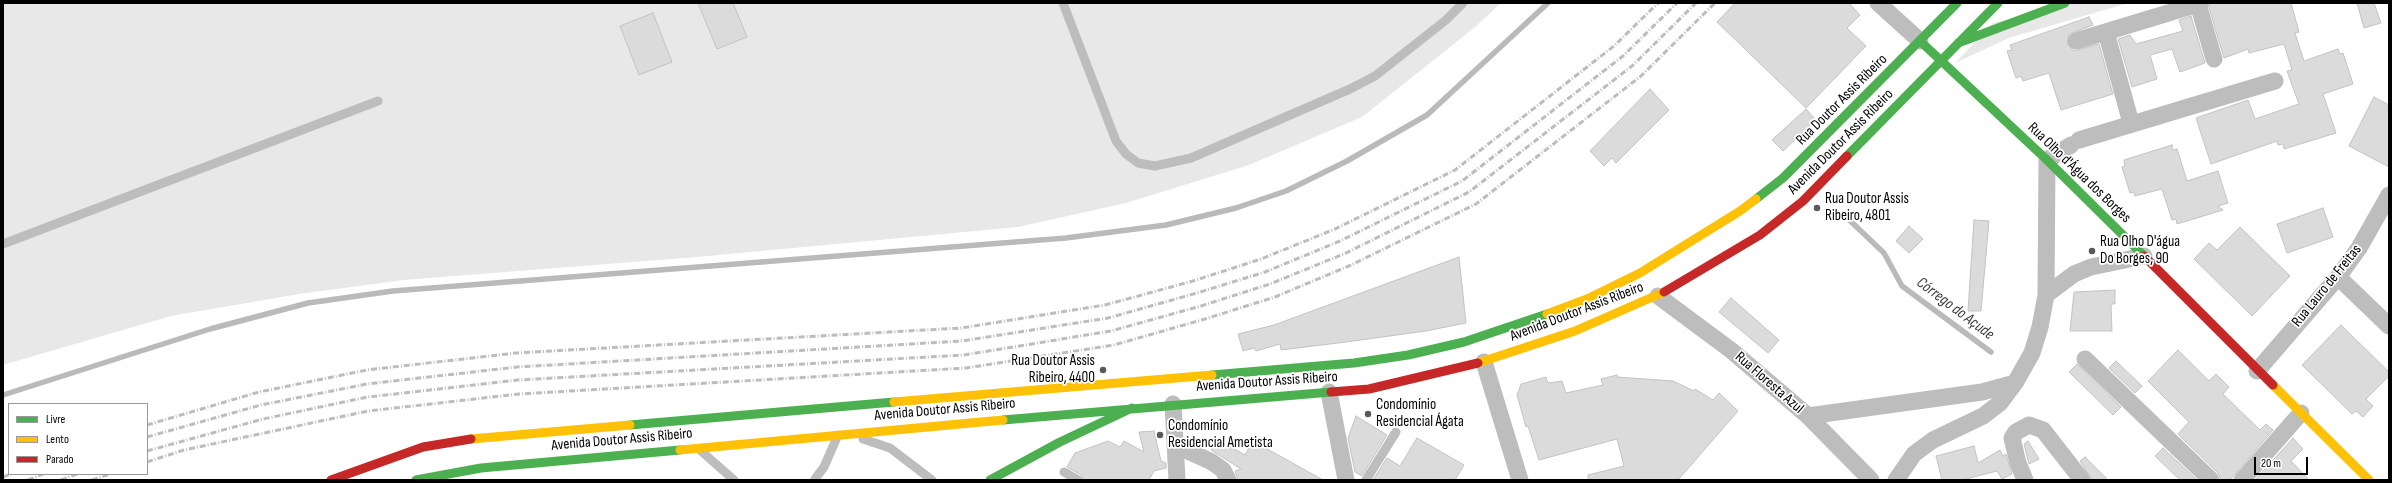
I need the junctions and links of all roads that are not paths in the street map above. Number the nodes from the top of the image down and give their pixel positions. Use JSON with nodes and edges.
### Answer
{"nodes":[{"id":1,"x":1063,"y":3,"type":"edge"},
{"id":2,"x":1463,"y":3,"type":"edge"},
{"id":3,"x":1878,"y":3,"type":"edge"},
{"id":4,"x":1957,"y":3,"type":"edge"},
{"id":5,"x":1998,"y":3,"type":"edge"},
{"id":6,"x":2065,"y":3,"type":"edge"},
{"id":7,"x":2199,"y":4,"type":"edge"},
{"id":8,"x":2106,"y":32,"type":"junction"},
{"id":9,"x":1920,"y":41,"type":"junction"},
{"id":10,"x":2076,"y":41,"type":"dead end"},
{"id":11,"x":1958,"y":43,"type":"junction"},
{"id":12,"x":2214,"y":59,"type":"dead end"},
{"id":13,"x":1941,"y":61,"type":"junction"},
{"id":14,"x":2275,"y":81,"type":"dead end"},
{"id":15,"x":378,"y":101,"type":"dead end"},
{"id":16,"x":2131,"y":123,"type":"junction"},
{"id":17,"x":2048,"y":160,"type":"junction"},
{"id":18,"x":1783,"y":178,"type":"joint"},
{"id":19,"x":2389,"y":196,"type":"edge"},
{"id":20,"x":3,"y":244,"type":"edge"},
{"id":21,"x":2144,"y":256,"type":"junction"},
{"id":22,"x":2338,"y":277,"type":"junction"},
{"id":23,"x":2046,"y":295,"type":"junction"},
{"id":24,"x":1658,"y":296,"type":"junction"},
{"id":25,"x":2389,"y":326,"type":"edge"},
{"id":26,"x":2085,"y":359,"type":"dead end"},
{"id":27,"x":1484,"y":362,"type":"junction"},
{"id":28,"x":2257,"y":371,"type":"junction"},
{"id":29,"x":2015,"y":383,"type":"junction"},
{"id":30,"x":1329,"y":392,"type":"junction"},
{"id":31,"x":1173,"y":404,"type":"junction"},
{"id":32,"x":1133,"y":408,"type":"junction"},
{"id":33,"x":2301,"y":413,"type":"junction"},
{"id":34,"x":1808,"y":416,"type":"junction"},
{"id":35,"x":1396,"y":432,"type":"dead end"},
{"id":36,"x":842,"y":434,"type":"junction"},
{"id":37,"x":1175,"y":445,"type":"junction"},
{"id":38,"x":697,"y":448,"type":"junction"},
{"id":39,"x":1064,"y":472,"type":"dead end"},
{"id":40,"x":457,"y":476,"type":"edge"},
{"id":41,"x":1174,"y":478,"type":"edge"},
{"id":42,"x":814,"y":479,"type":"edge"},
{"id":43,"x":331,"y":480,"type":"edge"},
{"id":44,"x":416,"y":480,"type":"edge"},
{"id":45,"x":734,"y":480,"type":"edge"},
{"id":46,"x":932,"y":480,"type":"edge"},
{"id":47,"x":990,"y":480,"type":"edge"},
{"id":48,"x":1078,"y":480,"type":"edge"},
{"id":49,"x":1228,"y":480,"type":"edge"},
{"id":50,"x":1346,"y":480,"type":"edge"},
{"id":51,"x":1366,"y":480,"type":"edge"},
{"id":52,"x":1520,"y":480,"type":"edge"},
{"id":53,"x":1871,"y":480,"type":"edge"},
{"id":54,"x":1896,"y":480,"type":"edge"},
{"id":55,"x":2026,"y":480,"type":"edge"},
{"id":56,"x":2082,"y":480,"type":"edge"},
{"id":57,"x":2211,"y":480,"type":"edge"},
{"id":58,"x":2242,"y":480,"type":"edge"},
{"id":59,"x":2369,"y":480,"type":"edge"}],
"edges":[{"from":1,"to":2,"type":"lane"},
{"from":3,"to":9,"type":"street"},
{"from":4,"to":9,"type":"main road"},
{"from":5,"to":11,"type":"main road","name":"Avenida Doutor Assis Ribeiro"},
{"from":6,"to":11,"type":"main road"},
{"from":7,"to":8,"type":"street"},
{"from":7,"to":12,"type":"street"},
{"from":8,"to":10,"type":"street"},
{"from":8,"to":16,"type":"street"},
{"from":9,"to":13,"type":"main road","name":"Rua Olho d'Água dos Borges"},
{"from":9,"to":18,"type":"main road","name":"Rua Doutor Assis Ribeiro"},
{"from":11,"to":13,"type":"main road","name":"Avenida Doutor Assis Ribeiro"},
{"from":13,"to":17,"type":"main road","name":"Rua Olho d'Água dos Borges"},
{"from":13,"to":24,"type":"main road","name":"Avenida Doutor Assis Ribeiro"},
{"from":14,"to":16,"type":"street"},
{"from":15,"to":20,"type":"lane"},
{"from":16,"to":17,"type":"street"},
{"from":17,"to":21,"type":"main road","name":"Rua Olho d'Água dos Borges"},
{"from":17,"to":23,"type":"street"},
{"from":18,"to":43,"type":"main road","name":"Avenida Doutor Assis Ribeiro"},
{"from":19,"to":22,"type":"street","name":"Rua Lauro de Freitas"},
{"from":21,"to":23,"type":"street"},
{"from":21,"to":28,"type":"main road","name":"Rua Olho d'Água dos Borges"},
{"from":22,"to":25,"type":"street"},
{"from":22,"to":28,"type":"street","name":"Rua Lauro de Freitas"},
{"from":23,"to":29,"type":"street"},
{"from":24,"to":27,"type":"main road","name":"Avenida Doutor Assis Ribeiro"},
{"from":24,"to":34,"type":"street","name":"Rua Floresta Azul"},
{"from":26,"to":57,"type":"street"},
{"from":27,"to":30,"type":"main road","name":"Avenida Doutor Assis Ribeiro"},
{"from":27,"to":52,"type":"street"},
{"from":28,"to":33,"type":"main road","name":"Rua Olho d'Água dos Borges"},
{"from":29,"to":34,"type":"street"},
{"from":29,"to":54,"type":"street"},
{"from":30,"to":31,"type":"main road","name":"Avenida Doutor Assis Ribeiro"},
{"from":30,"to":50,"type":"street"},
{"from":31,"to":32,"type":"main road","name":"Avenida Doutor Assis Ribeiro"},
{"from":31,"to":37,"type":"street"},
{"from":32,"to":36,"type":"main road","name":"Avenida Doutor Assis Ribeiro"},
{"from":32,"to":47,"type":"main road"},
{"from":33,"to":58,"type":"street"},
{"from":33,"to":59,"type":"main road","name":"Rua Olho d'Água dos Borges"},
{"from":34,"to":53,"type":"street","name":"Rua Floresta Azul"},
{"from":35,"to":51,"type":"lane"},
{"from":36,"to":38,"type":"main road","name":"Avenida Doutor Assis Ribeiro"},
{"from":36,"to":42,"type":"lane"},
{"from":36,"to":46,"type":"lane"},
{"from":37,"to":41,"type":"street"},
{"from":37,"to":49,"type":"street"},
{"from":38,"to":40,"type":"main road","name":"Avenida Doutor Assis Ribeiro"},
{"from":38,"to":45,"type":"lane"},
{"from":39,"to":48,"type":"lane"},
{"from":40,"to":44,"type":"main road","name":"Avenida Doutor Assis Ribeiro"},
{"from":55,"to":56,"type":"street"}]}
